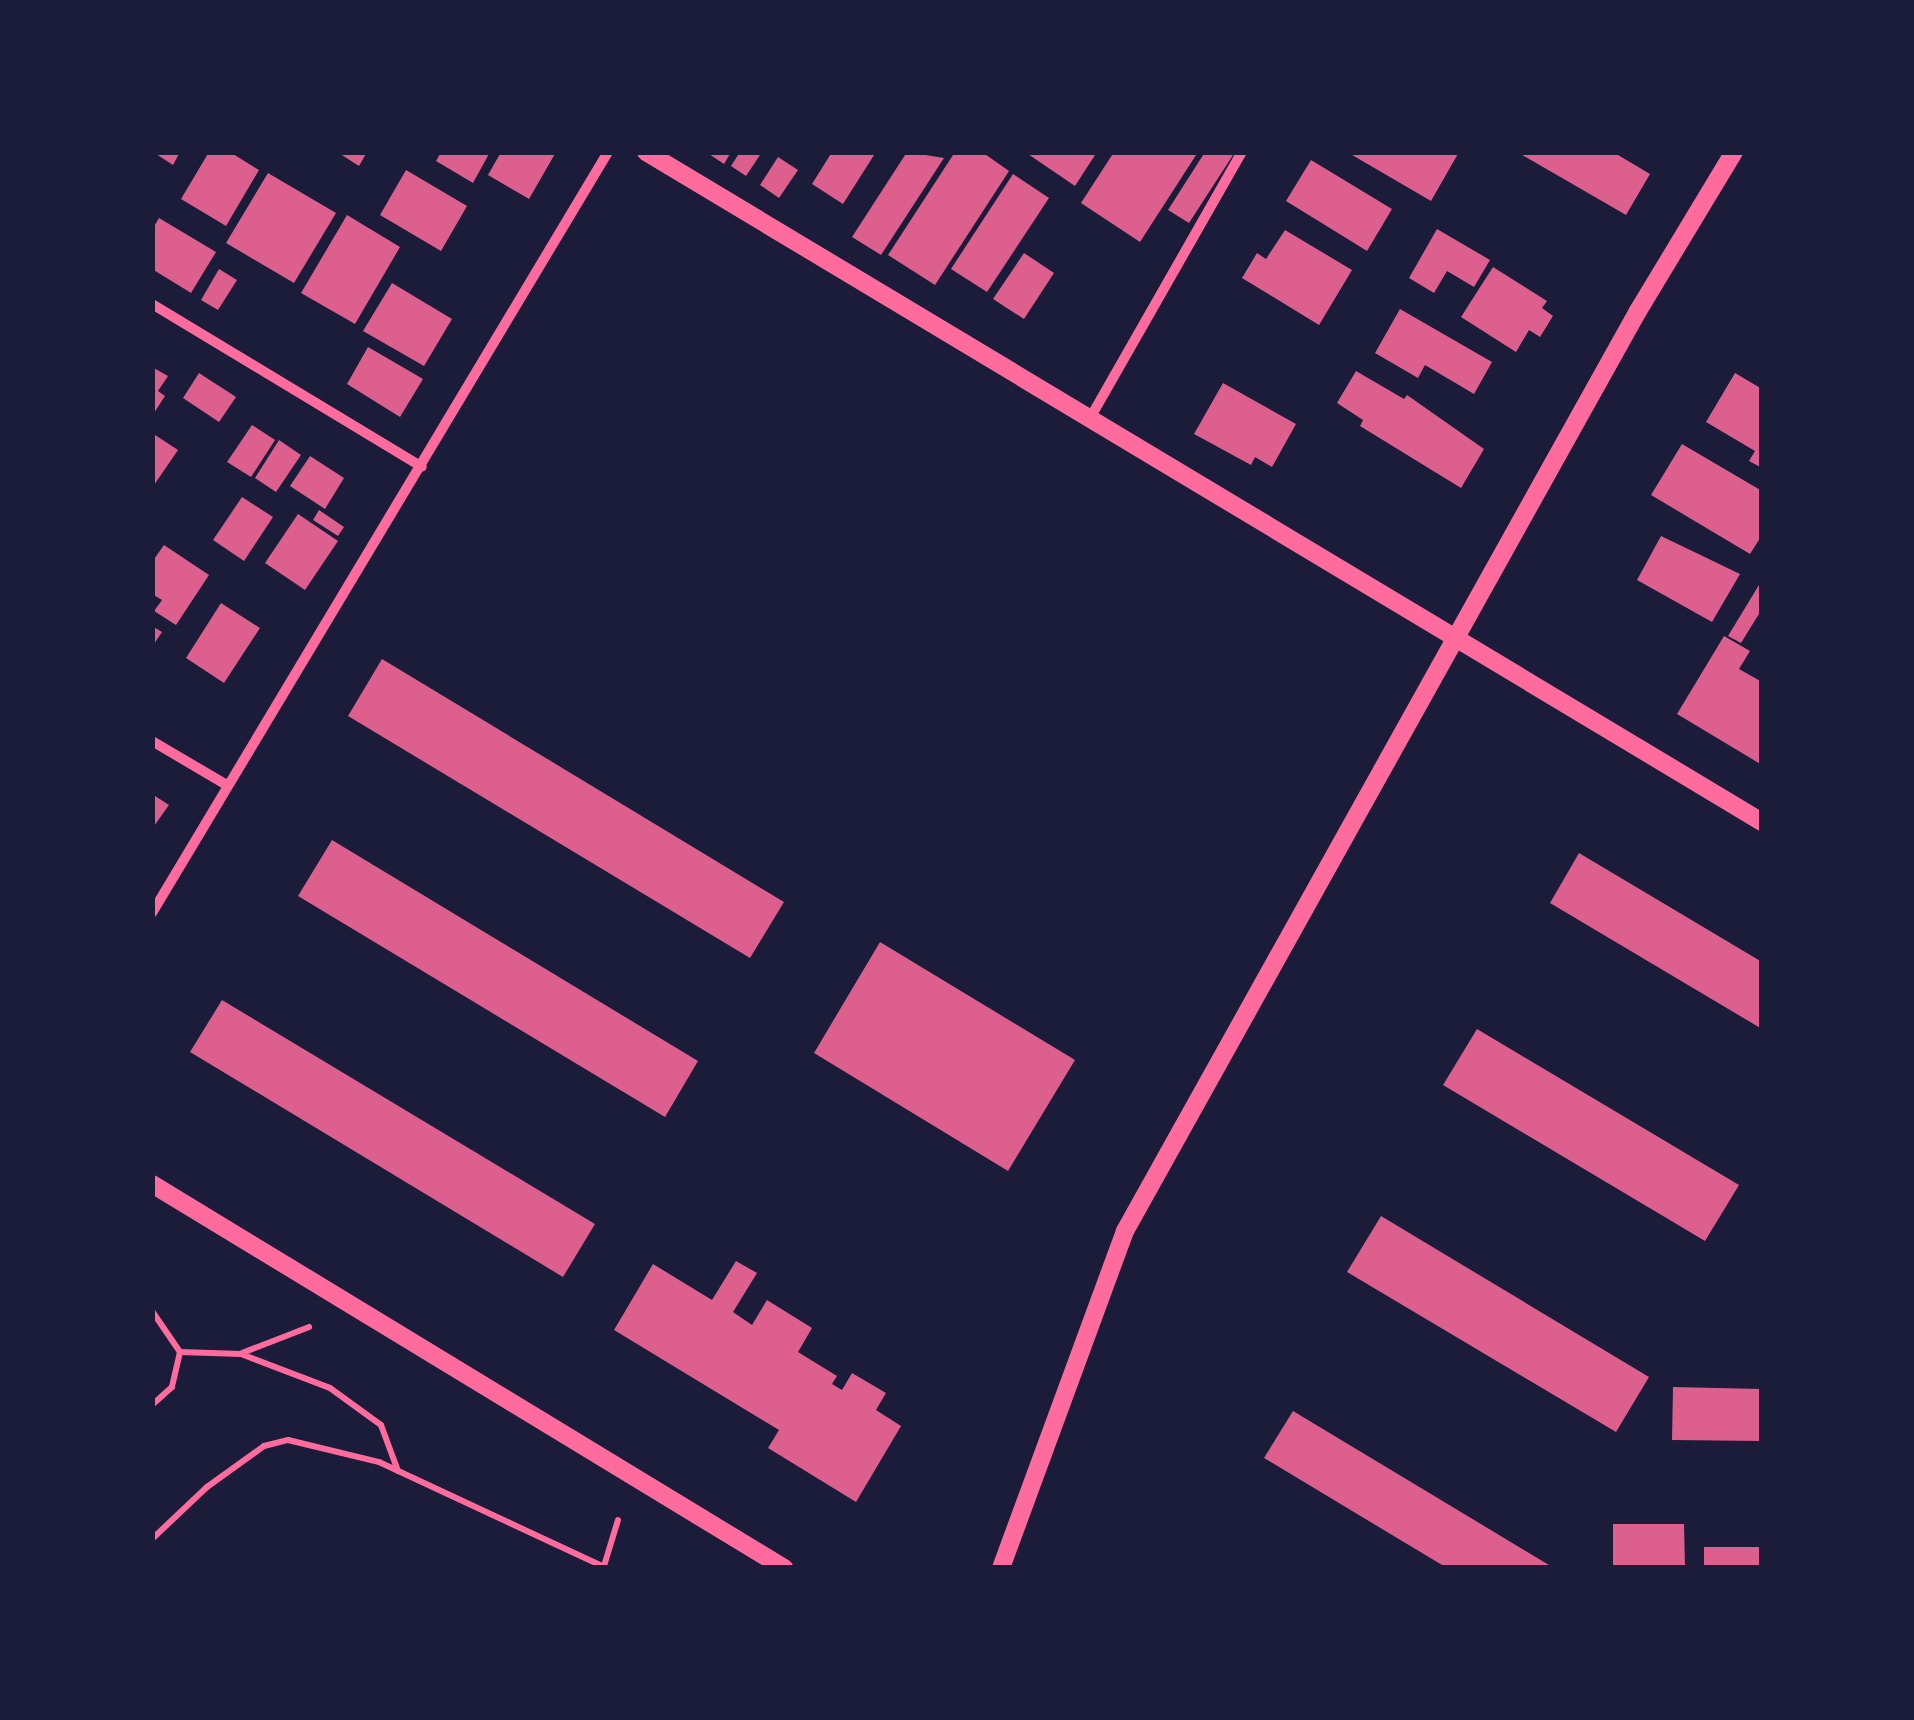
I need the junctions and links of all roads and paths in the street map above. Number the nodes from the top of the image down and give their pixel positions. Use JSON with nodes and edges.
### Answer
{"nodes":[{"id":1,"x":608,"y":152,"type":"edge"},
{"id":2,"x":646,"y":152,"type":"edge"},
{"id":3,"x":1242,"y":152,"type":"edge"},
{"id":4,"x":1734,"y":152,"type":"edge"},
{"id":5,"x":152,"y":304,"type":"edge"},
{"id":6,"x":1089,"y":420,"type":"junction"},
{"id":7,"x":422,"y":468,"type":"junction"},
{"id":8,"x":1455,"y":641,"type":"junction"},
{"id":9,"x":152,"y":742,"type":"edge"},
{"id":10,"x":225,"y":784,"type":"junction"},
{"id":11,"x":1762,"y":822,"type":"edge"},
{"id":12,"x":152,"y":912,"type":"edge"},
{"id":13,"x":152,"y":1184,"type":"edge"},
{"id":14,"x":152,"y":1312,"type":"edge"},
{"id":15,"x":309,"y":1327,"type":"dead end"},
{"id":16,"x":180,"y":1352,"type":"junction"},
{"id":17,"x":240,"y":1354,"type":"junction"},
{"id":18,"x":152,"y":1405,"type":"edge"},
{"id":19,"x":398,"y":1471,"type":"junction"},
{"id":20,"x":618,"y":1520,"type":"dead end"},
{"id":21,"x":152,"y":1539,"type":"edge"},
{"id":22,"x":605,"y":1567,"type":"edge"},
{"id":23,"x":784,"y":1568,"type":"edge"},
{"id":24,"x":1001,"y":1568,"type":"edge"}],
"edges":[{"from":1,"to":7,"type":"street"},
{"from":2,"to":6,"type":"street"},
{"from":3,"to":6,"type":"street"},
{"from":4,"to":8,"type":"street"},
{"from":5,"to":7,"type":"street"},
{"from":6,"to":8,"type":"street"},
{"from":7,"to":10,"type":"street"},
{"from":8,"to":11,"type":"street"},
{"from":8,"to":24,"type":"street"},
{"from":9,"to":10,"type":"street"},
{"from":10,"to":12,"type":"street"},
{"from":13,"to":23,"type":"street"},
{"from":14,"to":16,"type":"path"},
{"from":15,"to":17,"type":"path"},
{"from":16,"to":17,"type":"path"},
{"from":16,"to":18,"type":"path"},
{"from":17,"to":19,"type":"path"},
{"from":19,"to":21,"type":"path"},
{"from":19,"to":22,"type":"path"},
{"from":20,"to":22,"type":"path"}]}
